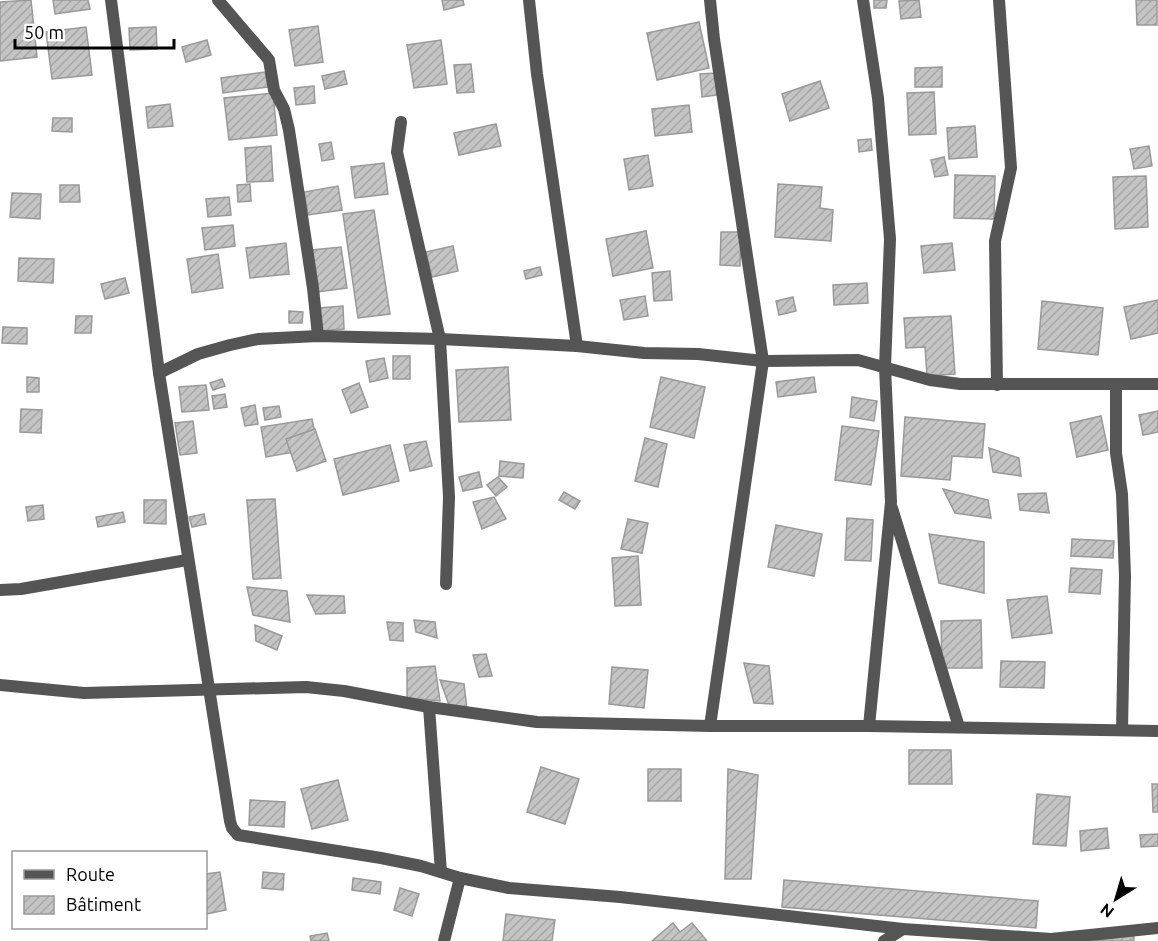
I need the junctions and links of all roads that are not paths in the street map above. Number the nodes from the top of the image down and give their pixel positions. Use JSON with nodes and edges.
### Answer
{"nodes":[{"id":1,"x":111,"y":0,"type":"edge"},
{"id":2,"x":218,"y":0,"type":"edge"},
{"id":3,"x":529,"y":0,"type":"edge"},
{"id":4,"x":710,"y":0,"type":"edge"},
{"id":5,"x":863,"y":0,"type":"edge"},
{"id":6,"x":999,"y":0,"type":"edge"},
{"id":7,"x":401,"y":122,"type":"dead end"},
{"id":8,"x":318,"y":336,"type":"junction"},
{"id":9,"x":440,"y":339,"type":"junction"},
{"id":10,"x":577,"y":346,"type":"junction"},
{"id":11,"x":764,"y":361,"type":"junction"},
{"id":12,"x":885,"y":367,"type":"junction"},
{"id":13,"x":159,"y":373,"type":"junction"},
{"id":14,"x":1158,"y":384,"type":"edge"},
{"id":15,"x":997,"y":385,"type":"junction"},
{"id":16,"x":1116,"y":385,"type":"junction"},
{"id":17,"x":891,"y":502,"type":"junction"},
{"id":18,"x":187,"y":560,"type":"junction"},
{"id":19,"x":446,"y":584,"type":"dead end"},
{"id":20,"x":0,"y":590,"type":"edge"},
{"id":21,"x":0,"y":685,"type":"edge"},
{"id":22,"x":209,"y":691,"type":"junction"},
{"id":23,"x":429,"y":707,"type":"junction"},
{"id":24,"x":710,"y":726,"type":"junction"},
{"id":25,"x":869,"y":726,"type":"junction"},
{"id":26,"x":959,"y":727,"type":"junction"},
{"id":27,"x":1122,"y":730,"type":"junction"},
{"id":28,"x":1158,"y":731,"type":"edge"},
{"id":29,"x":441,"y":872,"type":"junction"},
{"id":30,"x":460,"y":878,"type":"junction"},
{"id":31,"x":1158,"y":928,"type":"edge"},
{"id":32,"x":903,"y":929,"type":"junction"},
{"id":33,"x":444,"y":941,"type":"edge"},
{"id":34,"x":884,"y":941,"type":"edge"}],
"edges":[{"from":1,"to":13,"type":"street"},
{"from":2,"to":8,"type":"street"},
{"from":3,"to":10,"type":"street"},
{"from":4,"to":11,"type":"street"},
{"from":5,"to":12,"type":"street"},
{"from":6,"to":15,"type":"street"},
{"from":7,"to":9,"type":"street"},
{"from":8,"to":9,"type":"street"},
{"from":8,"to":13,"type":"street"},
{"from":9,"to":10,"type":"street"},
{"from":9,"to":19,"type":"street"},
{"from":10,"to":11,"type":"street"},
{"from":11,"to":12,"type":"street"},
{"from":11,"to":24,"type":"street"},
{"from":12,"to":15,"type":"street"},
{"from":12,"to":17,"type":"street"},
{"from":13,"to":18,"type":"street"},
{"from":14,"to":16,"type":"street"},
{"from":15,"to":16,"type":"street"},
{"from":16,"to":27,"type":"street"},
{"from":17,"to":25,"type":"street"},
{"from":17,"to":26,"type":"street"},
{"from":18,"to":20,"type":"street"},
{"from":18,"to":22,"type":"street"},
{"from":21,"to":22,"type":"street"},
{"from":22,"to":23,"type":"street"},
{"from":22,"to":29,"type":"street"},
{"from":23,"to":24,"type":"street"},
{"from":23,"to":29,"type":"street"},
{"from":24,"to":25,"type":"street"},
{"from":25,"to":26,"type":"street"},
{"from":26,"to":27,"type":"street"},
{"from":27,"to":28,"type":"street"},
{"from":29,"to":30,"type":"street"},
{"from":30,"to":32,"type":"street"},
{"from":30,"to":33,"type":"street"},
{"from":31,"to":32,"type":"street"},
{"from":32,"to":34,"type":"street"}]}
